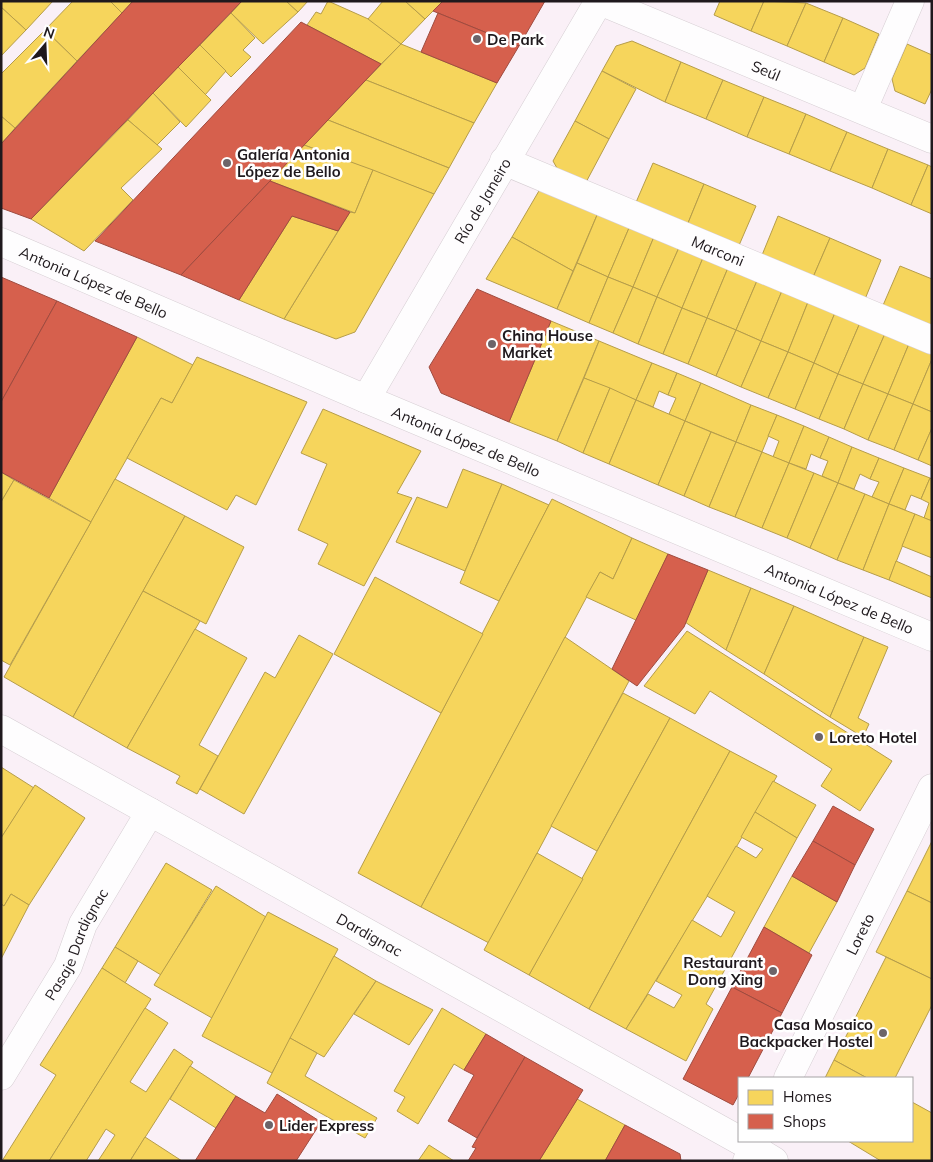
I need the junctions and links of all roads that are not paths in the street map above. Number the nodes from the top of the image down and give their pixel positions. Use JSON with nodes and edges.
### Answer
{"nodes":[{"id":1,"x":599,"y":1,"type":"edge"},
{"id":2,"x":910,"y":1,"type":"edge"},
{"id":3,"x":863,"y":109,"type":"junction"},
{"id":4,"x":932,"y":138,"type":"edge"},
{"id":5,"x":504,"y":161,"type":"junction"},
{"id":6,"x":1,"y":242,"type":"edge"},
{"id":7,"x":932,"y":340,"type":"edge"},
{"id":8,"x":366,"y":399,"type":"junction"},
{"id":9,"x":932,"y":637,"type":"edge"},
{"id":10,"x":1,"y":729,"type":"edge"},
{"id":11,"x":932,"y":788,"type":"edge"},
{"id":12,"x":150,"y":812,"type":"junction"},
{"id":13,"x":1,"y":1076,"type":"edge"},
{"id":14,"x":788,"y":1077,"type":"edge"},
{"id":15,"x":738,"y":1141,"type":"edge"},
{"id":16,"x":739,"y":1142,"type":"edge"},
{"id":17,"x":752,"y":1149,"type":"edge"}],
"edges":[{"from":1,"to":3,"type":"street","name":"Seúl"},
{"from":1,"to":5,"type":"street","name":"Río de Janeiro"},
{"from":2,"to":3,"type":"street"},
{"from":3,"to":4,"type":"street","name":"Seúl"},
{"from":5,"to":7,"type":"street","name":"Marconi"},
{"from":5,"to":8,"type":"street","name":"Río de Janeiro"},
{"from":6,"to":8,"type":"street","name":"Antonia López de Bello"},
{"from":8,"to":9,"type":"street","name":"Antonia López de Bello"},
{"from":10,"to":12,"type":"street","name":"Dardignac"},
{"from":11,"to":14,"type":"street","name":"Loreto"},
{"from":12,"to":13,"type":"street","name":"Pasaje Dardignac"},
{"from":12,"to":15,"type":"street","name":"Dardignac"},
{"from":16,"to":17,"type":"street","name":"Dardignac"}]}
